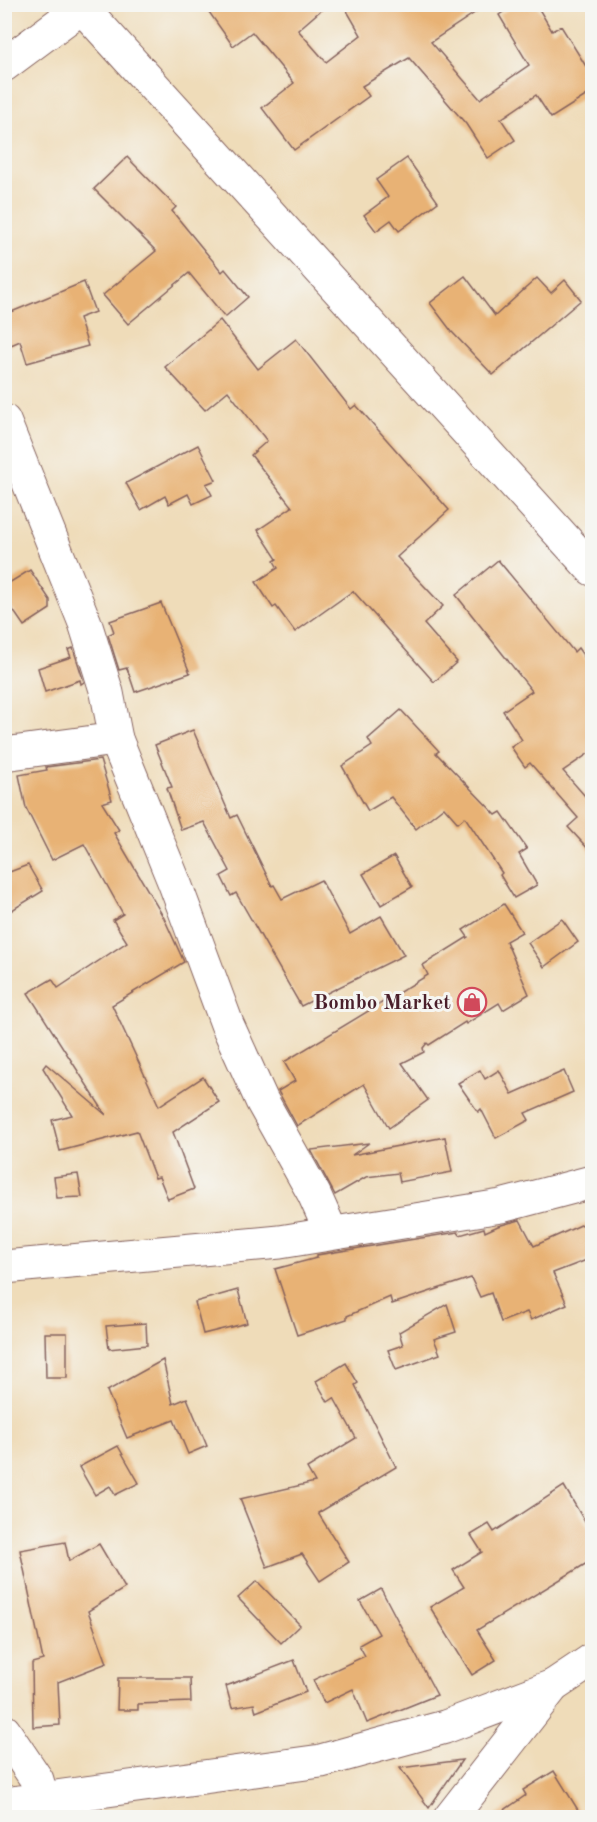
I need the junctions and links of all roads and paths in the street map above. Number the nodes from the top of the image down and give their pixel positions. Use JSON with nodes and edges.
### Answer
{"nodes":[{"id":1,"x":80,"y":6,"type":"edge"},
{"id":2,"x":4,"y":65,"type":"edge"},
{"id":3,"x":4,"y":421,"type":"edge"},
{"id":4,"x":592,"y":569,"type":"edge"},
{"id":5,"x":116,"y":739,"type":"junction"},
{"id":6,"x":4,"y":754,"type":"edge"},
{"id":7,"x":592,"y":1182,"type":"edge"},
{"id":8,"x":331,"y":1232,"type":"junction"},
{"id":9,"x":4,"y":1267,"type":"edge"},
{"id":10,"x":592,"y":1660,"type":"edge"},
{"id":11,"x":554,"y":1686,"type":"junction"},
{"id":12,"x":4,"y":1731,"type":"edge"},
{"id":13,"x":4,"y":1804,"type":"edge"},
{"id":14,"x":45,"y":1808,"type":"edge"},
{"id":15,"x":450,"y":1818,"type":"edge"}],
"edges":[{"from":1,"to":2,"type":"street"},
{"from":1,"to":4,"type":"street"},
{"from":3,"to":5,"type":"street"},
{"from":5,"to":6,"type":"street"},
{"from":5,"to":8,"type":"street"},
{"from":7,"to":8,"type":"street"},
{"from":8,"to":9,"type":"street"},
{"from":10,"to":11,"type":"street"},
{"from":11,"to":14,"type":"street"},
{"from":11,"to":15,"type":"street"},
{"from":12,"to":14,"type":"street"},
{"from":13,"to":14,"type":"street"}]}
